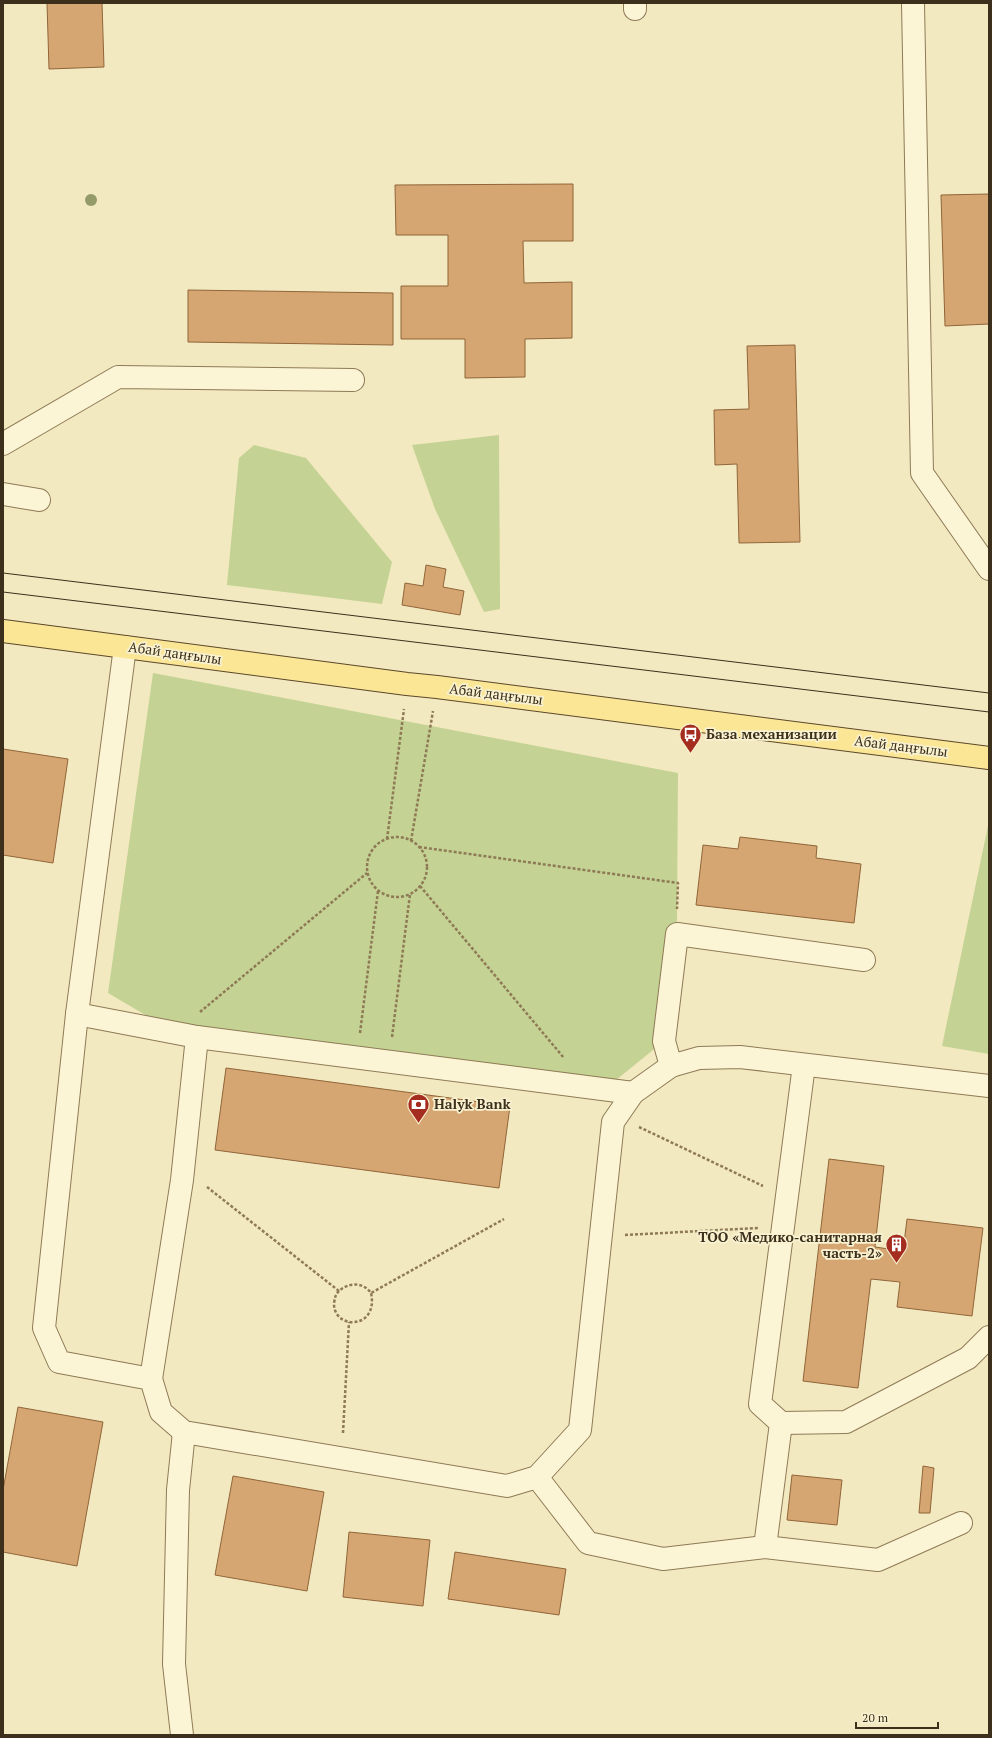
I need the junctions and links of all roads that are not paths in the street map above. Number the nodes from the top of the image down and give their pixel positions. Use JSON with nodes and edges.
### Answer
{"nodes":[{"id":1,"x":913,"y":3,"type":"edge"},
{"id":2,"x":353,"y":380,"type":"dead end"},
{"id":3,"x":3,"y":444,"type":"edge"},
{"id":4,"x":3,"y":494,"type":"edge"},
{"id":5,"x":39,"y":500,"type":"dead end"},
{"id":6,"x":989,"y":569,"type":"edge"},
{"id":7,"x":3,"y":631,"type":"edge"},
{"id":8,"x":125,"y":647,"type":"junction"},
{"id":9,"x":989,"y":758,"type":"edge"},
{"id":10,"x":864,"y":960,"type":"dead end"},
{"id":11,"x":77,"y":1014,"type":"junction"},
{"id":12,"x":197,"y":1037,"type":"junction"},
{"id":13,"x":804,"y":1065,"type":"junction"},
{"id":14,"x":671,"y":1066,"type":"junction"},
{"id":15,"x":989,"y":1086,"type":"edge"},
{"id":16,"x":633,"y":1093,"type":"junction"},
{"id":17,"x":989,"y":1337,"type":"edge"},
{"id":18,"x":151,"y":1379,"type":"junction"},
{"id":19,"x":780,"y":1423,"type":"junction"},
{"id":20,"x":184,"y":1432,"type":"junction"},
{"id":21,"x":537,"y":1477,"type":"junction"},
{"id":22,"x":961,"y":1523,"type":"dead end"},
{"id":23,"x":765,"y":1547,"type":"junction"},
{"id":24,"x":182,"y":1735,"type":"edge"}],
"edges":[{"from":1,"to":6,"type":"lane"},
{"from":2,"to":3,"type":"lane"},
{"from":4,"to":5,"type":"lane"},
{"from":7,"to":8,"type":"main road","name":"Абай даңғылы"},
{"from":8,"to":9,"type":"main road","name":"Абай даңғылы"},
{"from":8,"to":11,"type":"lane"},
{"from":10,"to":14,"type":"lane"},
{"from":11,"to":12,"type":"lane"},
{"from":11,"to":18,"type":"lane"},
{"from":12,"to":16,"type":"lane"},
{"from":12,"to":18,"type":"lane"},
{"from":13,"to":14,"type":"lane"},
{"from":13,"to":15,"type":"lane"},
{"from":13,"to":19,"type":"lane"},
{"from":14,"to":16,"type":"lane"},
{"from":16,"to":21,"type":"lane"},
{"from":17,"to":19,"type":"lane"},
{"from":18,"to":20,"type":"lane"},
{"from":19,"to":23,"type":"lane"},
{"from":20,"to":21,"type":"lane"},
{"from":20,"to":24,"type":"lane"},
{"from":21,"to":23,"type":"lane"},
{"from":22,"to":23,"type":"lane"}]}
